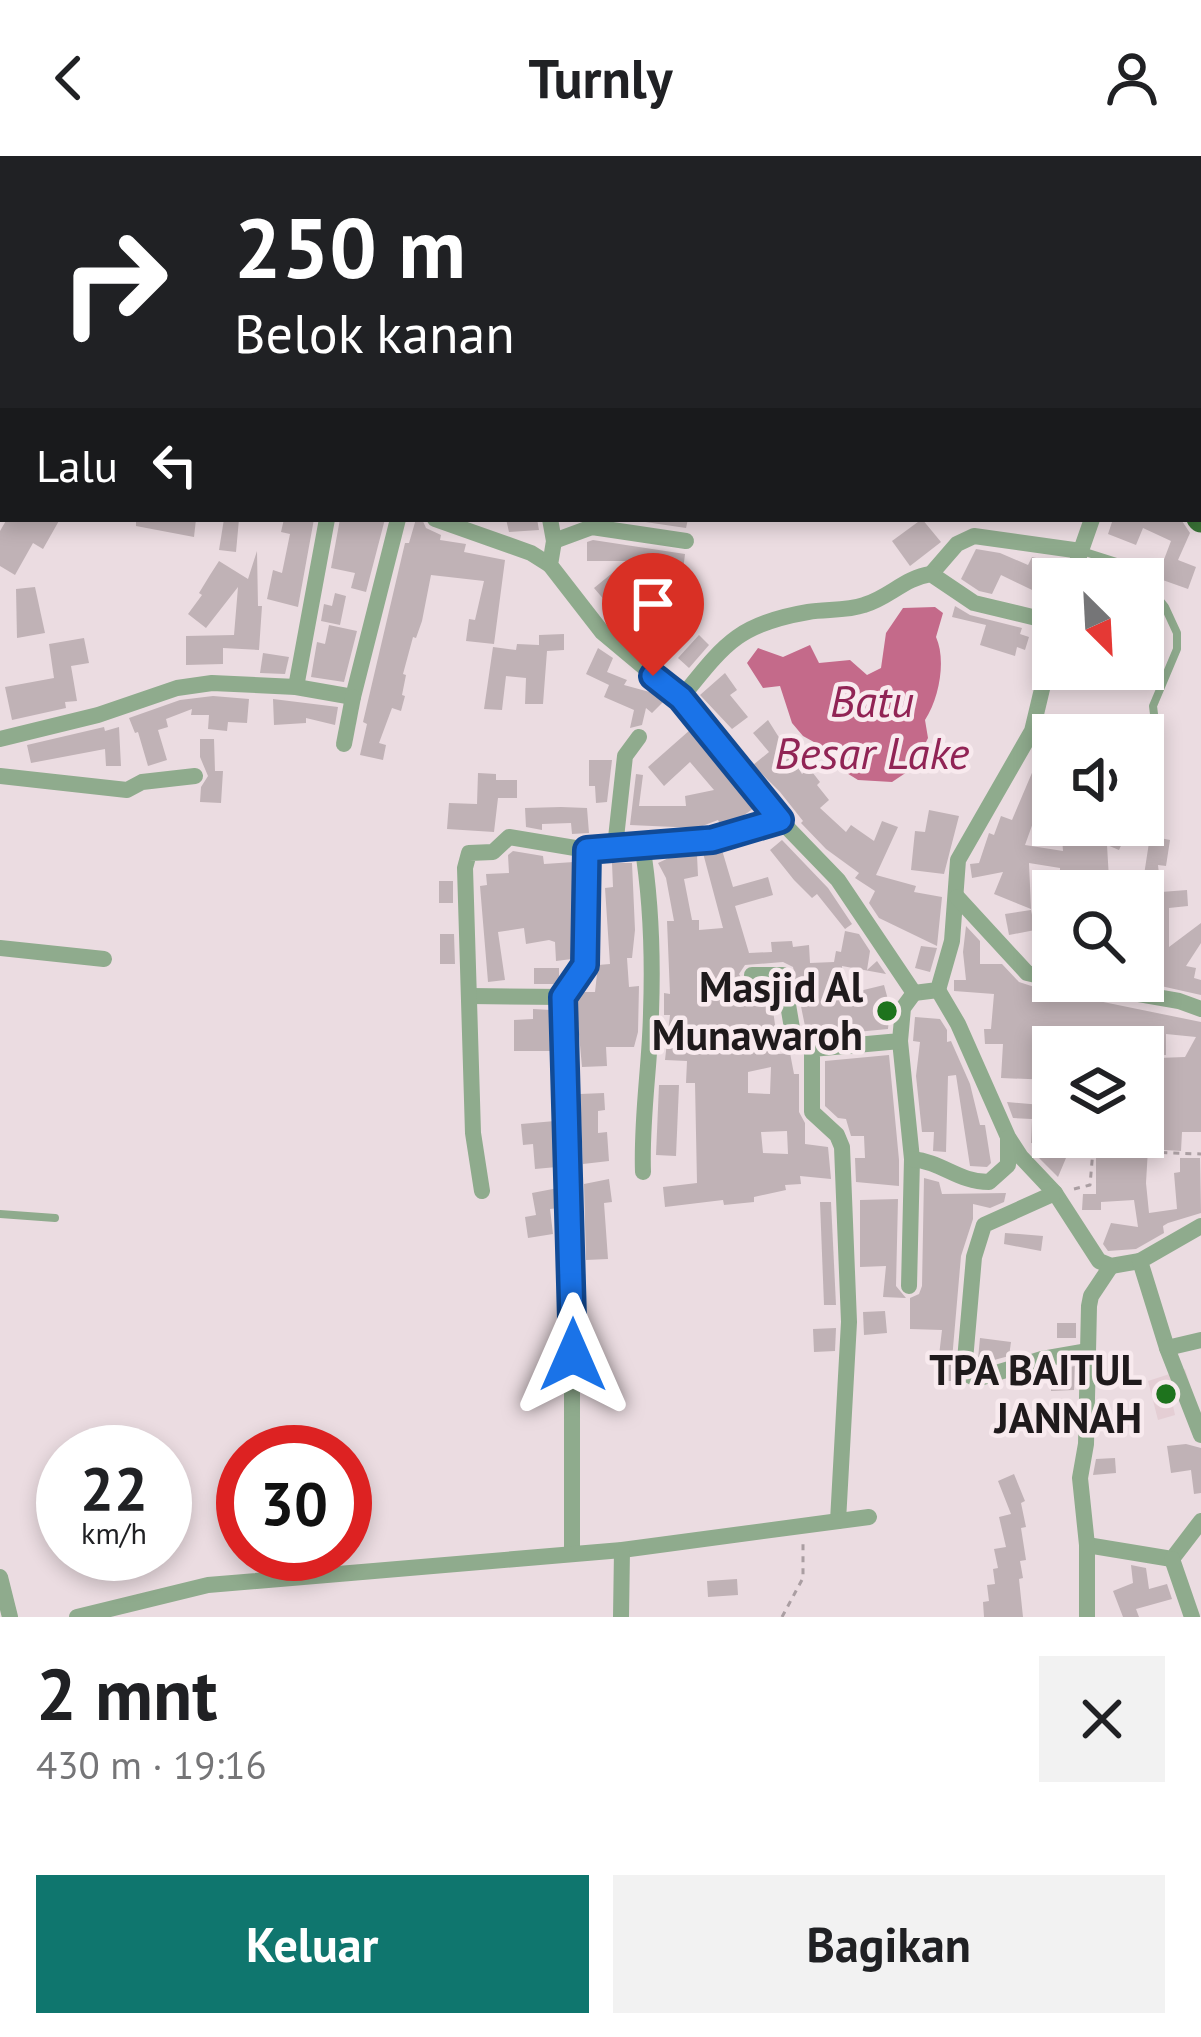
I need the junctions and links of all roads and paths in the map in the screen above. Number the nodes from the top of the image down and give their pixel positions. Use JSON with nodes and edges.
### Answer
{"nodes":[{"id":1,"x":326,"y":522,"type":"edge"},
{"id":2,"x":397,"y":522,"type":"edge"},
{"id":3,"x":443,"y":522,"type":"edge"},
{"id":4,"x":551,"y":522,"type":"edge"},
{"id":5,"x":1091,"y":522,"type":"edge"},
{"id":6,"x":554,"y":541,"type":"junction"},
{"id":7,"x":686,"y":542,"type":"dead end"},
{"id":8,"x":1081,"y":551,"type":"junction"},
{"id":9,"x":1078,"y":558,"type":"edge"},
{"id":10,"x":1104,"y":558,"type":"edge"},
{"id":11,"x":550,"y":565,"type":"junction"},
{"id":12,"x":931,"y":574,"type":"junction"},
{"id":13,"x":1164,"y":605,"type":"edge"},
{"id":14,"x":1032,"y":617,"type":"edge"},
{"id":15,"x":1164,"y":682,"type":"edge"},
{"id":16,"x":296,"y":687,"type":"junction"},
{"id":17,"x":1042,"y":690,"type":"edge"},
{"id":18,"x":353,"y":697,"type":"junction"},
{"id":19,"x":681,"y":698,"type":"junction"},
{"id":20,"x":639,"y":737,"type":"dead end"},
{"id":21,"x":0,"y":739,"type":"edge"},
{"id":22,"x":344,"y":744,"type":"dead end"},
{"id":23,"x":0,"y":776,"type":"edge"},
{"id":24,"x":195,"y":776,"type":"dead end"},
{"id":25,"x":780,"y":820,"type":"junction"},
{"id":26,"x":642,"y":844,"type":"junction"},
{"id":27,"x":616,"y":847,"type":"junction"},
{"id":28,"x":587,"y":850,"type":"junction"},
{"id":29,"x":957,"y":897,"type":"junction"},
{"id":30,"x":0,"y":948,"type":"edge"},
{"id":31,"x":104,"y":958,"type":"dead end"},
{"id":32,"x":752,"y":975,"type":"dead end"},
{"id":33,"x":1032,"y":975,"type":"edge"},
{"id":34,"x":938,"y":990,"type":"junction"},
{"id":35,"x":914,"y":993,"type":"junction"},
{"id":36,"x":470,"y":996,"type":"junction"},
{"id":37,"x":563,"y":997,"type":"junction"},
{"id":38,"x":1164,"y":998,"type":"edge"},
{"id":39,"x":1201,"y":1009,"type":"edge"},
{"id":40,"x":900,"y":1041,"type":"junction"},
{"id":41,"x":812,"y":1048,"type":"junction"},
{"id":42,"x":1008,"y":1137,"type":"junction"},
{"id":43,"x":1201,"y":1154,"type":"edge"},
{"id":44,"x":912,"y":1159,"type":"junction"},
{"id":45,"x":643,"y":1172,"type":"dead end"},
{"id":46,"x":482,"y":1191,"type":"dead end"},
{"id":47,"x":1055,"y":1193,"type":"junction"},
{"id":48,"x":0,"y":1214,"type":"edge"},
{"id":49,"x":55,"y":1218,"type":"dead end"},
{"id":50,"x":1201,"y":1226,"type":"edge"},
{"id":51,"x":1140,"y":1261,"type":"junction"},
{"id":52,"x":1111,"y":1266,"type":"junction"},
{"id":53,"x":909,"y":1286,"type":"dead end"},
{"id":54,"x":1201,"y":1340,"type":"edge"},
{"id":55,"x":1167,"y":1348,"type":"junction"},
{"id":56,"x":1088,"y":1351,"type":"junction"},
{"id":57,"x":1201,"y":1435,"type":"edge"},
{"id":58,"x":869,"y":1517,"type":"dead end"},
{"id":59,"x":838,"y":1521,"type":"junction"},
{"id":60,"x":1201,"y":1521,"type":"edge"},
{"id":61,"x":804,"y":1524,"type":"junction"},
{"id":62,"x":1088,"y":1545,"type":"junction"},
{"id":63,"x":622,"y":1550,"type":"junction"},
{"id":64,"x":572,"y":1553,"type":"junction"},
{"id":65,"x":1172,"y":1559,"type":"junction"},
{"id":66,"x":0,"y":1577,"type":"edge"},
{"id":67,"x":10,"y":1617,"type":"edge"},
{"id":68,"x":77,"y":1617,"type":"edge"},
{"id":69,"x":622,"y":1617,"type":"edge"},
{"id":70,"x":782,"y":1617,"type":"edge"},
{"id":71,"x":1087,"y":1617,"type":"edge"},
{"id":72,"x":1192,"y":1617,"type":"edge"}],
"edges":[{"from":1,"to":16,"type":"street"},
{"from":2,"to":18,"type":"street"},
{"from":3,"to":11,"type":"street"},
{"from":4,"to":6,"type":"street"},
{"from":5,"to":8,"type":"street"},
{"from":6,"to":7,"type":"street"},
{"from":6,"to":11,"type":"street"},
{"from":8,"to":9,"type":"street"},
{"from":8,"to":10,"type":"lane"},
{"from":8,"to":12,"type":"street"},
{"from":11,"to":19,"type":"street"},
{"from":12,"to":14,"type":"street"},
{"from":12,"to":19,"type":"street"},
{"from":13,"to":15,"type":"lane"},
{"from":16,"to":18,"type":"street"},
{"from":16,"to":21,"type":"street"},
{"from":17,"to":29,"type":"street"},
{"from":18,"to":22,"type":"street"},
{"from":19,"to":25,"type":"street"},
{"from":20,"to":27,"type":"street"},
{"from":23,"to":24,"type":"street"},
{"from":25,"to":26,"type":"street"},
{"from":25,"to":35,"type":"street"},
{"from":26,"to":27,"type":"street"},
{"from":26,"to":45,"type":"street"},
{"from":27,"to":28,"type":"street"},
{"from":28,"to":36,"type":"street"},
{"from":28,"to":37,"type":"street"},
{"from":29,"to":33,"type":"street"},
{"from":29,"to":34,"type":"street"},
{"from":30,"to":31,"type":"street"},
{"from":32,"to":41,"type":"street"},
{"from":34,"to":35,"type":"street"},
{"from":34,"to":42,"type":"street"},
{"from":35,"to":40,"type":"street"},
{"from":36,"to":37,"type":"street"},
{"from":36,"to":46,"type":"street"},
{"from":37,"to":64,"type":"street"},
{"from":38,"to":39,"type":"street"},
{"from":40,"to":41,"type":"street"},
{"from":40,"to":44,"type":"street"},
{"from":41,"to":59,"type":"street"},
{"from":42,"to":44,"type":"street"},
{"from":42,"to":47,"type":"street"},
{"from":43,"to":47,"type":"path"},
{"from":44,"to":53,"type":"street"},
{"from":47,"to":52,"type":"street"},
{"from":47,"to":56,"type":"street"},
{"from":48,"to":49,"type":"lane"},
{"from":50,"to":51,"type":"street"},
{"from":51,"to":52,"type":"street"},
{"from":51,"to":55,"type":"street"},
{"from":52,"to":56,"type":"street"},
{"from":54,"to":55,"type":"street"},
{"from":55,"to":57,"type":"street"},
{"from":56,"to":62,"type":"street"},
{"from":58,"to":59,"type":"street"},
{"from":59,"to":61,"type":"street"},
{"from":60,"to":65,"type":"street"},
{"from":61,"to":63,"type":"street"},
{"from":61,"to":70,"type":"path"},
{"from":62,"to":65,"type":"street"},
{"from":62,"to":71,"type":"street"},
{"from":63,"to":64,"type":"street"},
{"from":63,"to":69,"type":"street"},
{"from":64,"to":68,"type":"street"},
{"from":65,"to":72,"type":"street"},
{"from":66,"to":67,"type":"street"}]}
